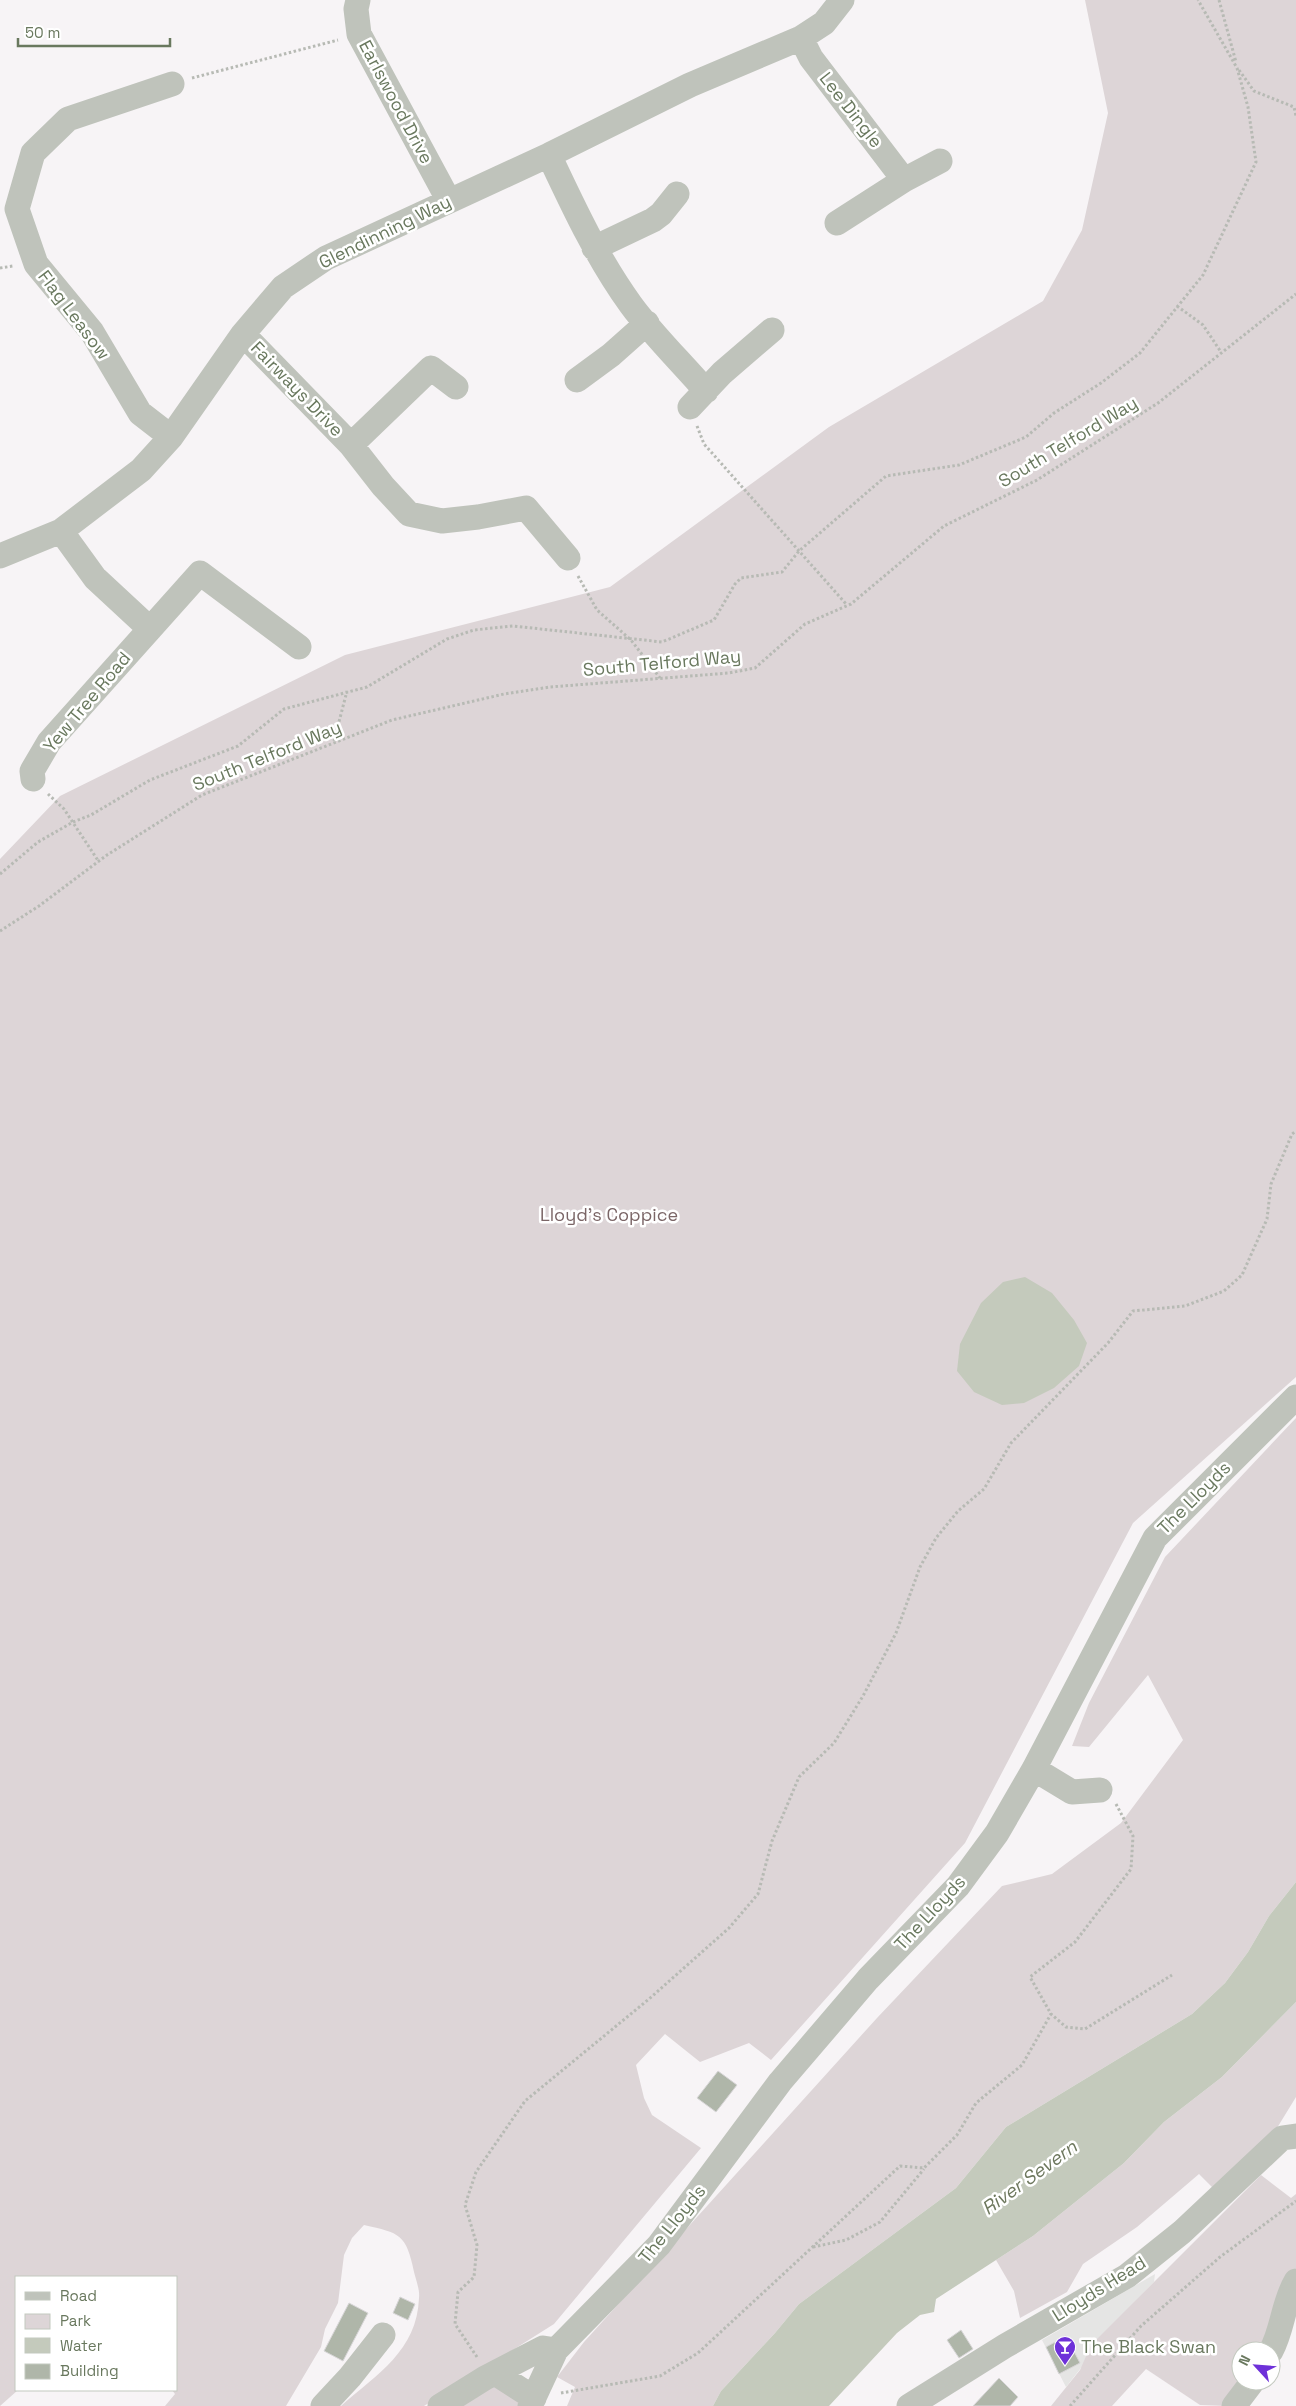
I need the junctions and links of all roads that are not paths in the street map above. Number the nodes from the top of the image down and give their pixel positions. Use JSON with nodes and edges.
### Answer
{"nodes":[{"id":1,"x":358,"y":0,"type":"edge"},
{"id":2,"x":842,"y":0,"type":"edge"},
{"id":3,"x":801,"y":38,"type":"junction"},
{"id":4,"x":172,"y":84,"type":"road end"},
{"id":5,"x":549,"y":154,"type":"junction"},
{"id":6,"x":940,"y":161,"type":"dead end"},
{"id":7,"x":904,"y":180,"type":"junction"},
{"id":8,"x":677,"y":194,"type":"dead end"},
{"id":9,"x":449,"y":201,"type":"junction"},
{"id":10,"x":837,"y":223,"type":"dead end"},
{"id":11,"x":594,"y":248,"type":"junction"},
{"id":12,"x":646,"y":322,"type":"junction"},
{"id":13,"x":772,"y":330,"type":"dead end"},
{"id":14,"x":243,"y":334,"type":"junction"},
{"id":15,"x":577,"y":380,"type":"dead end"},
{"id":16,"x":456,"y":388,"type":"dead end"},
{"id":17,"x":171,"y":437,"type":"junction"},
{"id":18,"x":351,"y":445,"type":"junction"},
{"id":19,"x":61,"y":531,"type":"junction"},
{"id":20,"x":0,"y":556,"type":"edge"},
{"id":21,"x":568,"y":558,"type":"road end"},
{"id":22,"x":150,"y":630,"type":"junction"},
{"id":23,"x":299,"y":647,"type":"dead end"},
{"id":24,"x":33,"y":779,"type":"road end"},
{"id":25,"x":1296,"y":1398,"type":"edge"},
{"id":26,"x":1034,"y":1769,"type":"junction"},
{"id":27,"x":1100,"y":1790,"type":"road end"},
{"id":28,"x":1295,"y":2130,"type":"edge"},
{"id":29,"x":1296,"y":2281,"type":"edge"},
{"id":30,"x":383,"y":2335,"type":"dead end"},
{"id":31,"x":1276,"y":2341,"type":"edge"},
{"id":32,"x":556,"y":2350,"type":"junction"},
{"id":33,"x":490,"y":2376,"type":"junction"},
{"id":34,"x":1245,"y":2391,"type":"edge"},
{"id":35,"x":532,"y":2402,"type":"edge"},
{"id":36,"x":323,"y":2406,"type":"edge"},
{"id":37,"x":440,"y":2406,"type":"edge"},
{"id":38,"x":909,"y":2406,"type":"edge"},
{"id":39,"x":1234,"y":2406,"type":"edge"}],
"edges":[{"from":1,"to":9,"type":"street","name":"Earlswood Drive"},
{"from":2,"to":3,"type":"street","name":"Glendinning Way"},
{"from":3,"to":5,"type":"street","name":"Glendinning Way"},
{"from":3,"to":7,"type":"street","name":"Lee Dingle"},
{"from":4,"to":17,"type":"street","name":"Flag Leasow"},
{"from":5,"to":9,"type":"street","name":"Glendinning Way"},
{"from":5,"to":11,"type":"street"},
{"from":6,"to":7,"type":"street"},
{"from":7,"to":10,"type":"street"},
{"from":8,"to":11,"type":"street"},
{"from":9,"to":14,"type":"street","name":"Glendinning Way"},
{"from":11,"to":12,"type":"street"},
{"from":12,"to":13,"type":"street"},
{"from":12,"to":15,"type":"street"},
{"from":14,"to":17,"type":"street","name":"Glendinning Way"},
{"from":14,"to":18,"type":"street","name":"Fairways Drive"},
{"from":16,"to":18,"type":"street","name":"Fairways Drive"},
{"from":17,"to":19,"type":"street","name":"Glendinning Way"},
{"from":18,"to":21,"type":"street","name":"Fairways Drive"},
{"from":19,"to":20,"type":"street","name":"Glendinning Way"},
{"from":19,"to":22,"type":"street"},
{"from":22,"to":23,"type":"street","name":"Yew Tree Road"},
{"from":22,"to":24,"type":"street","name":"Yew Tree Road"},
{"from":25,"to":26,"type":"street","name":"The Lloyds"},
{"from":26,"to":27,"type":"street"},
{"from":26,"to":32,"type":"street","name":"The Lloyds"},
{"from":28,"to":38,"type":"street","name":"Lloyds Head"},
{"from":29,"to":31,"type":"street"},
{"from":30,"to":36,"type":"street"},
{"from":32,"to":33,"type":"street"},
{"from":32,"to":35,"type":"street","name":"The Lloyds"},
{"from":33,"to":35,"type":"street"},
{"from":33,"to":37,"type":"street"},
{"from":34,"to":39,"type":"street"}]}
